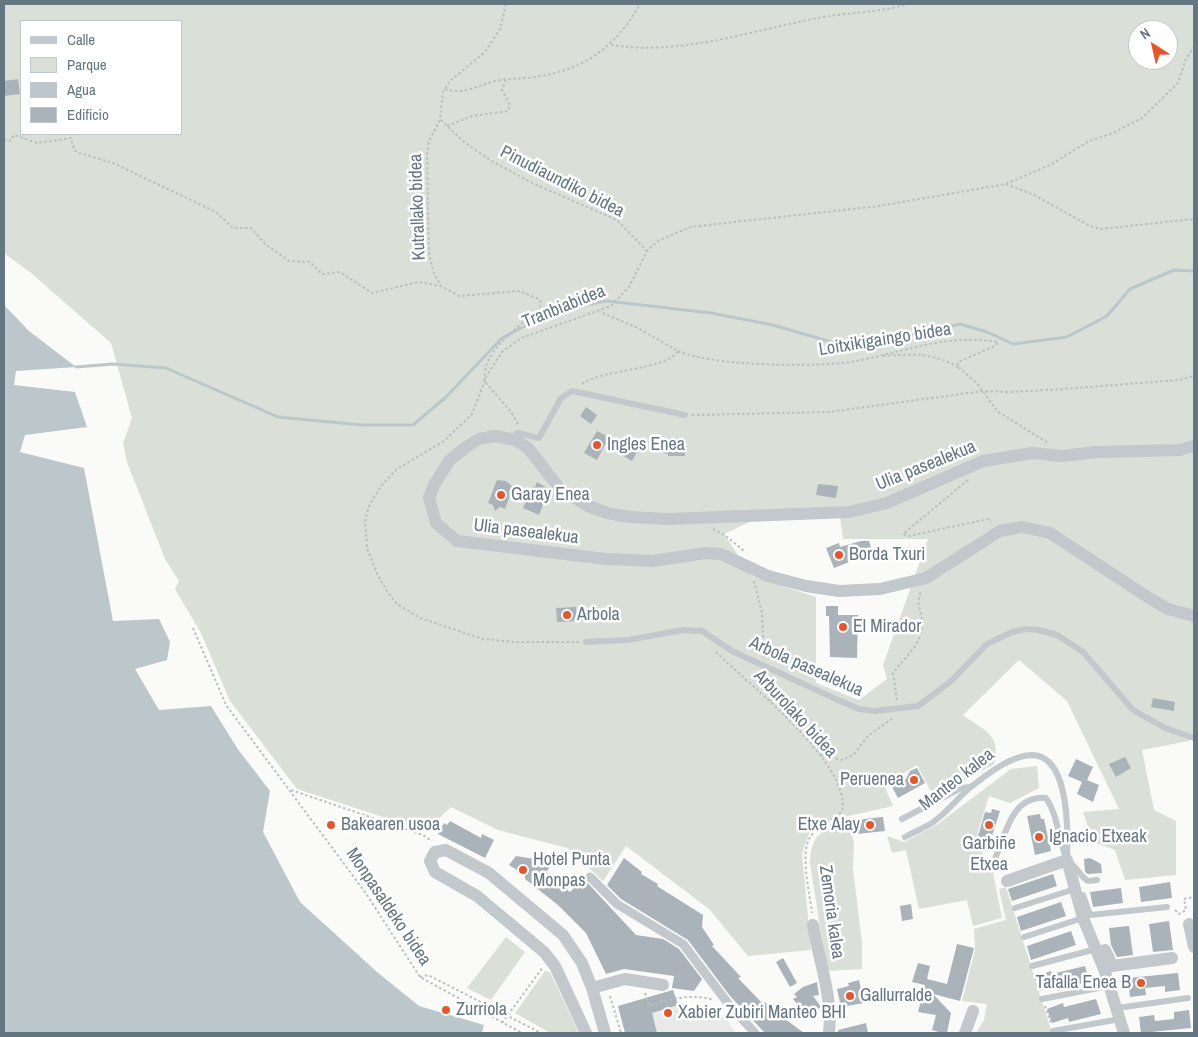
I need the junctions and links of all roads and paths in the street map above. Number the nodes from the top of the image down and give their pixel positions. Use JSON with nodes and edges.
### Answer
{"nodes":[{"id":1,"x":506,"y":4,"type":"edge"},
{"id":2,"x":640,"y":4,"type":"edge"},
{"id":3,"x":908,"y":4,"type":"edge"},
{"id":4,"x":611,"y":45,"type":"junction"},
{"id":5,"x":1194,"y":47,"type":"edge"},
{"id":6,"x":506,"y":79,"type":"junction"},
{"id":7,"x":445,"y":89,"type":"junction"},
{"id":8,"x":440,"y":120,"type":"junction"},
{"id":9,"x":447,"y":126,"type":"junction"},
{"id":10,"x":4,"y":140,"type":"edge"},
{"id":11,"x":1006,"y":184,"type":"junction"},
{"id":12,"x":1194,"y":219,"type":"edge"},
{"id":13,"x":647,"y":251,"type":"junction"},
{"id":14,"x":441,"y":286,"type":"junction"},
{"id":15,"x":599,"y":311,"type":"junction"},
{"id":16,"x":678,"y":351,"type":"junction"},
{"id":17,"x":874,"y":357,"type":"junction"},
{"id":18,"x":958,"y":367,"type":"junction"},
{"id":19,"x":1194,"y":376,"type":"edge"},
{"id":20,"x":485,"y":382,"type":"junction"},
{"id":21,"x":572,"y":391,"type":"junction"},
{"id":22,"x":983,"y":391,"type":"junction"},
{"id":23,"x":685,"y":415,"type":"joint"},
{"id":24,"x":516,"y":436,"type":"junction"},
{"id":25,"x":1194,"y":446,"type":"edge"},
{"id":26,"x":1062,"y":456,"type":"junction"},
{"id":27,"x":970,"y":477,"type":"dead end"},
{"id":28,"x":726,"y":536,"type":"dead end"},
{"id":29,"x":983,"y":540,"type":"junction"},
{"id":30,"x":738,"y":545,"type":"dead end"},
{"id":31,"x":753,"y":578,"type":"dead end"},
{"id":32,"x":922,"y":591,"type":"dead end"},
{"id":33,"x":1194,"y":616,"type":"edge"},
{"id":34,"x":193,"y":628,"type":"dead end"},
{"id":35,"x":586,"y":642,"type":"joint"},
{"id":36,"x":711,"y":647,"type":"dead end"},
{"id":37,"x":765,"y":653,"type":"dead end"},
{"id":38,"x":762,"y":671,"type":"dead end"},
{"id":39,"x":773,"y":706,"type":"junction"},
{"id":40,"x":896,"y":709,"type":"junction"},
{"id":41,"x":1194,"y":738,"type":"edge"},
{"id":42,"x":820,"y":755,"type":"junction"},
{"id":43,"x":971,"y":787,"type":"junction"},
{"id":44,"x":291,"y":790,"type":"junction"},
{"id":45,"x":842,"y":811,"type":"joint"},
{"id":46,"x":902,"y":819,"type":"dead end"},
{"id":47,"x":905,"y":837,"type":"dead end"},
{"id":48,"x":446,"y":850,"type":"junction"},
{"id":49,"x":995,"y":859,"type":"dead end"},
{"id":50,"x":1067,"y":860,"type":"junction"},
{"id":51,"x":590,"y":877,"type":"dead end"},
{"id":52,"x":1097,"y":880,"type":"dead end"},
{"id":53,"x":1007,"y":881,"type":"dead end"},
{"id":54,"x":1074,"y":886,"type":"junction"},
{"id":55,"x":1194,"y":897,"type":"edge"},
{"id":56,"x":1167,"y":906,"type":"joint"},
{"id":57,"x":1015,"y":908,"type":"dead end"},
{"id":58,"x":1085,"y":922,"type":"junction"},
{"id":59,"x":1189,"y":924,"type":"dead end"},
{"id":60,"x":813,"y":925,"type":"joint"},
{"id":61,"x":1024,"y":937,"type":"dead end"},
{"id":62,"x":1194,"y":946,"type":"edge"},
{"id":63,"x":1096,"y":949,"type":"junction"},
{"id":64,"x":576,"y":953,"type":"junction"},
{"id":65,"x":1172,"y":958,"type":"dead end"},
{"id":66,"x":552,"y":962,"type":"junction"},
{"id":67,"x":1032,"y":966,"type":"dead end"},
{"id":68,"x":420,"y":977,"type":"junction"},
{"id":69,"x":640,"y":981,"type":"junction"},
{"id":70,"x":608,"y":984,"type":"junction"},
{"id":71,"x":663,"y":985,"type":"dead end"},
{"id":72,"x":1109,"y":986,"type":"junction"},
{"id":73,"x":592,"y":988,"type":"junction"},
{"id":74,"x":1042,"y":998,"type":"dead end"},
{"id":75,"x":1188,"y":998,"type":"dead end"},
{"id":76,"x":730,"y":1006,"type":"junction"},
{"id":77,"x":973,"y":1011,"type":"dead end"},
{"id":78,"x":1118,"y":1014,"type":"junction"},
{"id":79,"x":507,"y":1016,"type":"junction"},
{"id":80,"x":502,"y":1023,"type":"junction"},
{"id":81,"x":1053,"y":1031,"type":"dead end"},
{"id":82,"x":522,"y":1033,"type":"edge"},
{"id":83,"x":541,"y":1033,"type":"edge"},
{"id":84,"x":586,"y":1033,"type":"edge"},
{"id":85,"x":605,"y":1033,"type":"edge"},
{"id":86,"x":621,"y":1033,"type":"edge"},
{"id":87,"x":755,"y":1033,"type":"edge"},
{"id":88,"x":829,"y":1033,"type":"edge"},
{"id":89,"x":965,"y":1033,"type":"edge"},
{"id":90,"x":1124,"y":1033,"type":"edge"}],
"edges":[{"from":1,"to":7,"type":"path"},
{"from":2,"to":4,"type":"path"},
{"from":3,"to":4,"type":"path"},
{"from":4,"to":6,"type":"path"},
{"from":5,"to":11,"type":"path","name":"Tranbiabidea"},
{"from":6,"to":7,"type":"path"},
{"from":6,"to":9,"type":"path"},
{"from":7,"to":8,"type":"path","name":"Kutrallako bidea"},
{"from":8,"to":9,"type":"path","name":"Pinudiaundiko bidea"},
{"from":8,"to":14,"type":"path","name":"Kutrallako bidea"},
{"from":9,"to":13,"type":"path","name":"Pinudiaundiko bidea"},
{"from":10,"to":14,"type":"path"},
{"from":11,"to":12,"type":"path"},
{"from":11,"to":13,"type":"path","name":"Tranbiabidea"},
{"from":13,"to":15,"type":"path","name":"Tranbiabidea"},
{"from":14,"to":20,"type":"path"},
{"from":15,"to":16,"type":"path","name":"Loitxikigaingo bidea"},
{"from":15,"to":20,"type":"path","name":"Tranbiabidea"},
{"from":16,"to":17,"type":"path","name":"Loitxikigaingo bidea"},
{"from":16,"to":21,"type":"path"},
{"from":17,"to":18,"type":"path"},
{"from":17,"to":18,"type":"path","name":"Loitxikigaingo bidea"},
{"from":18,"to":22,"type":"path"},
{"from":19,"to":22,"type":"path"},
{"from":20,"to":24,"type":"path"},
{"from":20,"to":35,"type":"path","name":"Tranbiabidea"},
{"from":21,"to":23,"type":"lane"},
{"from":21,"to":24,"type":"lane"},
{"from":22,"to":23,"type":"path"},
{"from":22,"to":26,"type":"path"},
{"from":24,"to":26,"type":"street","name":"Ulia pasealekua"},
{"from":24,"to":29,"type":"street","name":"Ulia pasealekua"},
{"from":25,"to":26,"type":"street","name":"Ulia pasealekua"},
{"from":27,"to":29,"type":"path"},
{"from":28,"to":30,"type":"path"},
{"from":29,"to":33,"type":"street","name":"Ulia pasealekua"},
{"from":31,"to":37,"type":"path"},
{"from":32,"to":40,"type":"path"},
{"from":34,"to":44,"type":"path","name":"Monpasaldeko bidea"},
{"from":35,"to":40,"type":"lane","name":"Arbola pasealekua"},
{"from":36,"to":39,"type":"path","name":"Arburolako bidea"},
{"from":38,"to":39,"type":"path"},
{"from":39,"to":42,"type":"path","name":"Arburolako bidea"},
{"from":40,"to":41,"type":"lane","name":"Arbola pasealekua"},
{"from":40,"to":42,"type":"path"},
{"from":42,"to":45,"type":"path","name":"Arburolako bidea"},
{"from":43,"to":46,"type":"lane"},
{"from":43,"to":47,"type":"lane","name":"Manteo kalea"},
{"from":43,"to":50,"type":"lane","name":"Manteo kalea"},
{"from":44,"to":48,"type":"path"},
{"from":44,"to":68,"type":"path","name":"Monpasaldeko bidea"},
{"from":45,"to":60,"type":"path","name":"Zemoria kalea"},
{"from":48,"to":64,"type":"street"},
{"from":48,"to":66,"type":"street"},
{"from":49,"to":50,"type":"lane","name":"Manteo kalea"},
{"from":50,"to":52,"type":"lane"},
{"from":50,"to":53,"type":"street"},
{"from":50,"to":54,"type":"street","name":"Manteo kalea"},
{"from":51,"to":76,"type":"street"},
{"from":54,"to":56,"type":"lane"},
{"from":54,"to":57,"type":"lane"},
{"from":54,"to":58,"type":"street","name":"Manteo kalea"},
{"from":55,"to":56,"type":"path"},
{"from":58,"to":61,"type":"lane"},
{"from":58,"to":63,"type":"street","name":"Manteo kalea"},
{"from":58,"to":65,"type":"street"},
{"from":59,"to":62,"type":"street"},
{"from":60,"to":88,"type":"street","name":"Zemoria kalea"},
{"from":63,"to":67,"type":"lane"},
{"from":63,"to":72,"type":"street","name":"Manteo kalea"},
{"from":64,"to":66,"type":"street"},
{"from":64,"to":73,"type":"street"},
{"from":66,"to":79,"type":"path"},
{"from":66,"to":84,"type":"street"},
{"from":68,"to":79,"type":"path"},
{"from":68,"to":80,"type":"path","name":"Monpasaldeko bidea"},
{"from":69,"to":70,"type":"street"},
{"from":69,"to":71,"type":"street"},
{"from":69,"to":76,"type":"path"},
{"from":70,"to":73,"type":"street"},
{"from":70,"to":86,"type":"path"},
{"from":72,"to":74,"type":"lane"},
{"from":72,"to":78,"type":"street","name":"Manteo kalea"},
{"from":73,"to":85,"type":"street"},
{"from":75,"to":78,"type":"lane"},
{"from":76,"to":87,"type":"street"},
{"from":77,"to":89,"type":"street"},
{"from":78,"to":81,"type":"lane"},
{"from":78,"to":90,"type":"street","name":"Manteo kalea"},
{"from":79,"to":80,"type":"path"},
{"from":79,"to":83,"type":"path"},
{"from":80,"to":82,"type":"path","name":"Monpasaldeko bidea"}]}
